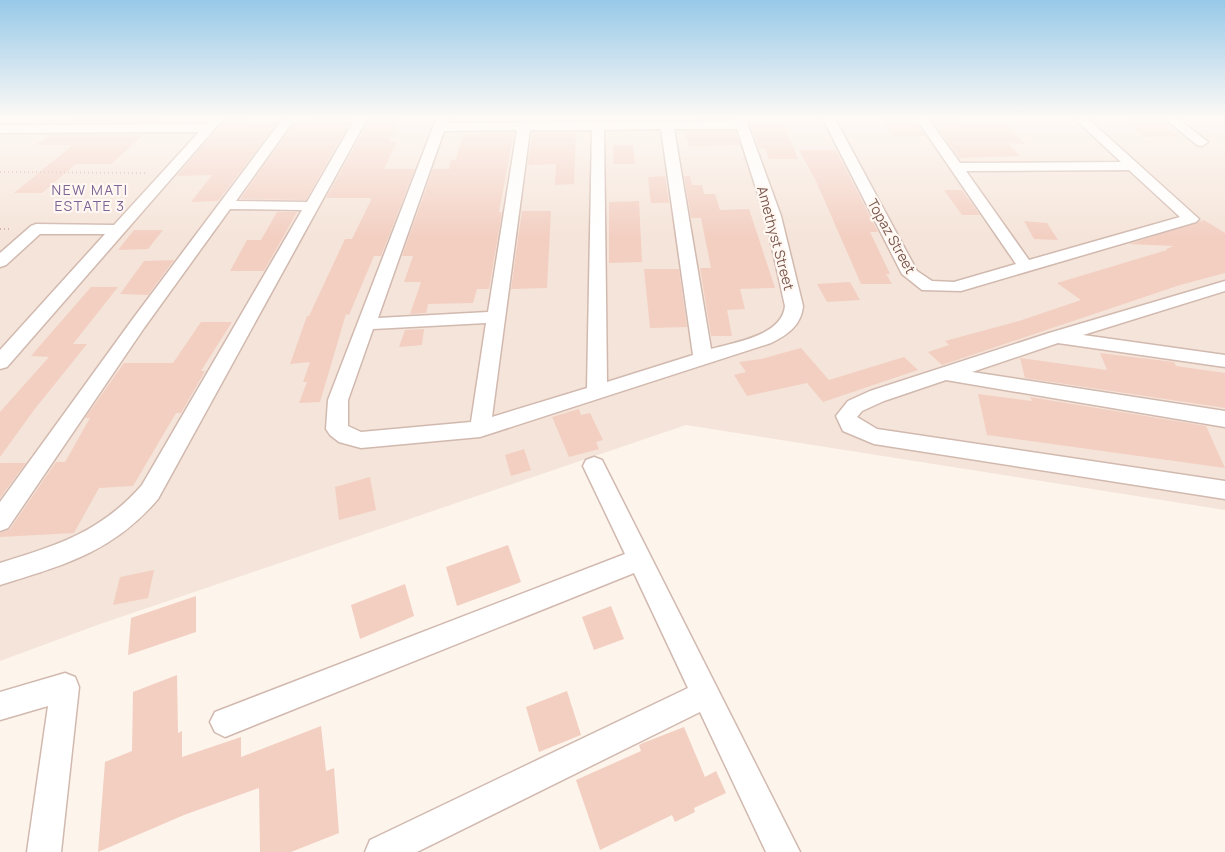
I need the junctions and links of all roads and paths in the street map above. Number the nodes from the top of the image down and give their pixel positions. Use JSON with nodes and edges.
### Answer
{"nodes":[{"id":1,"x":184,"y":157,"type":"edge"},
{"id":2,"x":261,"y":157,"type":"edge"},
{"id":3,"x":340,"y":157,"type":"edge"},
{"id":4,"x":428,"y":157,"type":"edge"},
{"id":5,"x":519,"y":157,"type":"edge"},
{"id":6,"x":598,"y":157,"type":"edge"},
{"id":7,"x":672,"y":157,"type":"edge"},
{"id":8,"x":752,"y":157,"type":"edge"},
{"id":9,"x":849,"y":157,"type":"edge"},
{"id":10,"x":949,"y":157,"type":"edge"},
{"id":11,"x":1122,"y":157,"type":"edge"},
{"id":12,"x":1132,"y":166,"type":"junction"},
{"id":13,"x":956,"y":167,"type":"junction"},
{"id":14,"x":0,"y":172,"type":"edge"},
{"id":15,"x":169,"y":173,"type":"junction"},
{"id":16,"x":225,"y":205,"type":"junction"},
{"id":17,"x":313,"y":206,"type":"junction"},
{"id":18,"x":118,"y":230,"type":"junction"},
{"id":19,"x":0,"y":262,"type":"edge"},
{"id":20,"x":1025,"y":266,"type":"junction"},
{"id":21,"x":1225,"y":286,"type":"edge"},
{"id":22,"x":494,"y":317,"type":"junction"},
{"id":23,"x":365,"y":324,"type":"junction"},
{"id":24,"x":1056,"y":337,"type":"junction"},
{"id":25,"x":703,"y":358,"type":"junction"},
{"id":26,"x":1225,"y":361,"type":"edge"},
{"id":27,"x":0,"y":362,"type":"edge"},
{"id":28,"x":945,"y":374,"type":"junction"},
{"id":29,"x":597,"y":392,"type":"junction"},
{"id":30,"x":1225,"y":419,"type":"edge"},
{"id":31,"x":480,"y":429,"type":"junction"},
{"id":32,"x":594,"y":466,"type":"dead end"},
{"id":33,"x":1225,"y":490,"type":"edge"},
{"id":34,"x":0,"y":521,"type":"edge"},
{"id":35,"x":640,"y":559,"type":"junction"},
{"id":36,"x":0,"y":574,"type":"edge"},
{"id":37,"x":706,"y":694,"type":"junction"},
{"id":38,"x":0,"y":706,"type":"edge"},
{"id":39,"x":225,"y":722,"type":"dead end"},
{"id":40,"x":44,"y":852,"type":"edge"},
{"id":41,"x":382,"y":852,"type":"edge"},
{"id":42,"x":783,"y":852,"type":"edge"}],
"edges":[{"from":1,"to":15,"type":"street"},
{"from":2,"to":16,"type":"street"},
{"from":3,"to":17,"type":"street"},
{"from":4,"to":23,"type":"street"},
{"from":5,"to":22,"type":"street"},
{"from":6,"to":29,"type":"street"},
{"from":7,"to":25,"type":"street"},
{"from":8,"to":25,"type":"street","name":"Amethyst Street"},
{"from":9,"to":20,"type":"street","name":"Topaz Street"},
{"from":10,"to":13,"type":"street"},
{"from":11,"to":12,"type":"street"},
{"from":12,"to":13,"type":"street"},
{"from":12,"to":20,"type":"street"},
{"from":13,"to":20,"type":"street"},
{"from":14,"to":15,"type":"path"},
{"from":15,"to":18,"type":"street"},
{"from":16,"to":17,"type":"street"},
{"from":16,"to":34,"type":"street"},
{"from":17,"to":36,"type":"street"},
{"from":18,"to":19,"type":"street"},
{"from":18,"to":27,"type":"street"},
{"from":21,"to":24,"type":"street"},
{"from":22,"to":23,"type":"street"},
{"from":22,"to":31,"type":"street"},
{"from":23,"to":31,"type":"street"},
{"from":24,"to":26,"type":"street"},
{"from":24,"to":28,"type":"street"},
{"from":25,"to":29,"type":"street"},
{"from":28,"to":30,"type":"street"},
{"from":28,"to":33,"type":"street"},
{"from":29,"to":31,"type":"street"},
{"from":32,"to":35,"type":"street"},
{"from":35,"to":37,"type":"street"},
{"from":35,"to":39,"type":"street"},
{"from":37,"to":41,"type":"street"},
{"from":37,"to":42,"type":"street"},
{"from":38,"to":40,"type":"street"}]}
